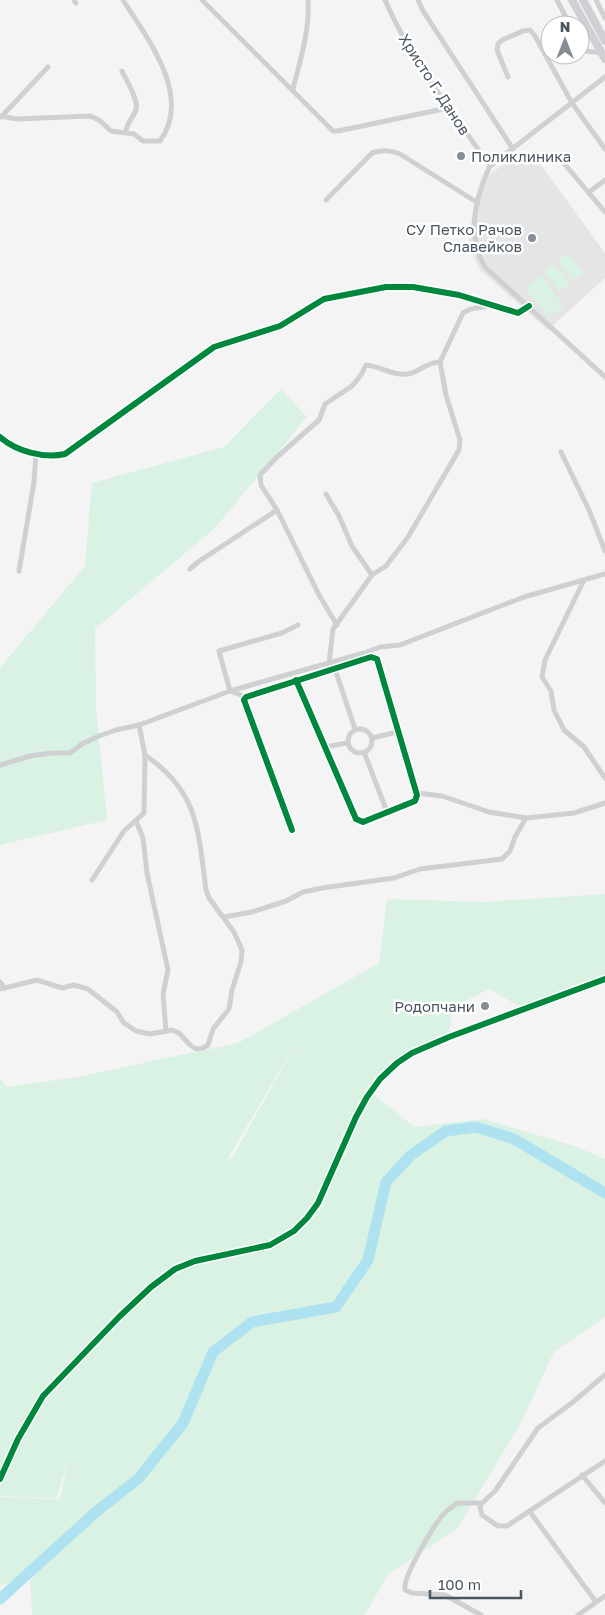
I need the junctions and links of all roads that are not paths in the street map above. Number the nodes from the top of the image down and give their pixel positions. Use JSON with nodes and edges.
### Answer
{"nodes":[{"id":1,"x":123,"y":0,"type":"edge"},
{"id":2,"x":308,"y":0,"type":"edge"},
{"id":3,"x":385,"y":0,"type":"edge"},
{"id":4,"x":418,"y":0,"type":"edge"},
{"id":5,"x":557,"y":0,"type":"edge"},
{"id":6,"x":572,"y":0,"type":"edge"},
{"id":7,"x":583,"y":0,"type":"edge"},
{"id":8,"x":596,"y":0,"type":"edge"},
{"id":9,"x":204,"y":1,"type":"edge"},
{"id":10,"x":565,"y":15,"type":"edge"},
{"id":11,"x":605,"y":18,"type":"edge"},
{"id":12,"x":605,"y":41,"type":"edge"},
{"id":13,"x":590,"y":52,"type":"edge"},
{"id":14,"x":603,"y":56,"type":"edge"},
{"id":15,"x":48,"y":67,"type":"dead end"},
{"id":16,"x":122,"y":71,"type":"dead end"},
{"id":17,"x":508,"y":77,"type":"dead end"},
{"id":18,"x":605,"y":78,"type":"edge"},
{"id":19,"x":293,"y":89,"type":"junction"},
{"id":20,"x":572,"y":103,"type":"junction"},
{"id":21,"x":448,"y":108,"type":"junction"},
{"id":22,"x":1,"y":116,"type":"edge"},
{"id":23,"x":126,"y":132,"type":"junction"},
{"id":24,"x":513,"y":149,"type":"junction"},
{"id":25,"x":605,"y":149,"type":"edge"},
{"id":26,"x":556,"y":154,"type":"dead end"},
{"id":27,"x":490,"y":166,"type":"junction"},
{"id":28,"x":605,"y":180,"type":"edge"},
{"id":29,"x":589,"y":192,"type":"junction"},
{"id":30,"x":326,"y":200,"type":"dead end"},
{"id":31,"x":478,"y":204,"type":"junction"},
{"id":32,"x":605,"y":212,"type":"edge"},
{"id":33,"x":492,"y":305,"type":"junction"},
{"id":34,"x":529,"y":306,"type":"junction"},
{"id":35,"x":440,"y":362,"type":"junction"},
{"id":36,"x":605,"y":377,"type":"edge"},
{"id":37,"x":0,"y":438,"type":"edge"},
{"id":38,"x":561,"y":452,"type":"dead end"},
{"id":39,"x":36,"y":453,"type":"junction"},
{"id":40,"x":326,"y":494,"type":"dead end"},
{"id":41,"x":277,"y":510,"type":"junction"},
{"id":42,"x":605,"y":551,"type":"edge"},
{"id":43,"x":190,"y":569,"type":"dead end"},
{"id":44,"x":19,"y":572,"type":"dead end"},
{"id":45,"x":605,"y":574,"type":"edge"},
{"id":46,"x":372,"y":575,"type":"junction"},
{"id":47,"x":584,"y":580,"type":"junction"},
{"id":48,"x":298,"y":625,"type":"dead end"},
{"id":49,"x":337,"y":625,"type":"junction"},
{"id":50,"x":329,"y":663,"type":"junction"},
{"id":51,"x":335,"y":669,"type":"junction"},
{"id":52,"x":296,"y":680,"type":"junction"},
{"id":53,"x":230,"y":691,"type":"junction"},
{"id":54,"x":246,"y":697,"type":"junction"},
{"id":55,"x":139,"y":726,"type":"junction"},
{"id":56,"x":355,"y":729,"type":"junction"},
{"id":57,"x":397,"y":732,"type":"junction"},
{"id":58,"x":372,"y":738,"type":"junction"},
{"id":59,"x":348,"y":743,"type":"junction"},
{"id":60,"x":325,"y":747,"type":"junction"},
{"id":61,"x":364,"y":752,"type":"junction"},
{"id":62,"x":145,"y":755,"type":"junction"},
{"id":63,"x":0,"y":765,"type":"edge"},
{"id":64,"x":605,"y":778,"type":"edge"},
{"id":65,"x":417,"y":793,"type":"junction"},
{"id":66,"x":605,"y":803,"type":"edge"},
{"id":67,"x":387,"y":812,"type":"junction"},
{"id":68,"x":526,"y":818,"type":"junction"},
{"id":69,"x":136,"y":821,"type":"junction"},
{"id":70,"x":292,"y":830,"type":"dead end"},
{"id":71,"x":92,"y":880,"type":"dead end"},
{"id":72,"x":224,"y":917,"type":"junction"},
{"id":73,"x":605,"y":979,"type":"edge"},
{"id":74,"x":0,"y":982,"type":"edge"},
{"id":75,"x":3,"y":988,"type":"edge"},
{"id":76,"x":166,"y":1031,"type":"junction"},
{"id":77,"x":605,"y":1375,"type":"edge"},
{"id":78,"x":605,"y":1461,"type":"edge"},
{"id":79,"x":582,"y":1475,"type":"junction"},
{"id":80,"x":0,"y":1479,"type":"edge"},
{"id":81,"x":482,"y":1503,"type":"junction"},
{"id":82,"x":605,"y":1503,"type":"edge"},
{"id":83,"x":530,"y":1512,"type":"junction"},
{"id":84,"x":605,"y":1596,"type":"edge"},
{"id":85,"x":596,"y":1602,"type":"junction"},
{"id":86,"x":481,"y":1615,"type":"edge"},
{"id":87,"x":578,"y":1615,"type":"edge"}],
"edges":[{"from":1,"to":23,"type":"street"},
{"from":2,"to":19,"type":"street"},
{"from":3,"to":21,"type":"street","name":"Христо Г. Данов"},
{"from":4,"to":24,"type":"street"},
{"from":5,"to":10,"type":"street"},
{"from":6,"to":14,"type":"main road"},
{"from":7,"to":12,"type":"main road"},
{"from":8,"to":11,"type":"street"},
{"from":9,"to":19,"type":"street"},
{"from":13,"to":14,"type":"street"},
{"from":15,"to":22,"type":"street"},
{"from":16,"to":23,"type":"street"},
{"from":17,"to":20,"type":"street"},
{"from":18,"to":20,"type":"street"},
{"from":19,"to":21,"type":"street"},
{"from":20,"to":24,"type":"street"},
{"from":20,"to":25,"type":"street"},
{"from":21,"to":27,"type":"street","name":"Христо Г. Данов"},
{"from":22,"to":23,"type":"street"},
{"from":24,"to":27,"type":"street"},
{"from":26,"to":29,"type":"street"},
{"from":27,"to":31,"type":"street"},
{"from":28,"to":29,"type":"street"},
{"from":29,"to":32,"type":"street"},
{"from":30,"to":31,"type":"street"},
{"from":31,"to":34,"type":"street"},
{"from":33,"to":34,"type":"street"},
{"from":33,"to":35,"type":"street"},
{"from":33,"to":39,"type":"street"},
{"from":34,"to":36,"type":"street"},
{"from":35,"to":41,"type":"street"},
{"from":35,"to":46,"type":"street"},
{"from":37,"to":39,"type":"street"},
{"from":38,"to":42,"type":"street"},
{"from":39,"to":44,"type":"street"},
{"from":40,"to":46,"type":"street"},
{"from":41,"to":43,"type":"street"},
{"from":41,"to":49,"type":"street"},
{"from":45,"to":47,"type":"street"},
{"from":46,"to":49,"type":"street"},
{"from":47,"to":50,"type":"street"},
{"from":47,"to":64,"type":"street"},
{"from":48,"to":53,"type":"street"},
{"from":49,"to":50,"type":"street"},
{"from":50,"to":53,"type":"street"},
{"from":51,"to":52,"type":"street"},
{"from":51,"to":56,"type":"street"},
{"from":51,"to":57,"type":"street"},
{"from":52,"to":54,"type":"street"},
{"from":52,"to":60,"type":"street"},
{"from":53,"to":54,"type":"street"},
{"from":53,"to":55,"type":"street"},
{"from":54,"to":70,"type":"street"},
{"from":55,"to":62,"type":"street"},
{"from":55,"to":63,"type":"street"},
{"from":56,"to":58,"type":"street"},
{"from":56,"to":59,"type":"street"},
{"from":57,"to":58,"type":"street"},
{"from":57,"to":65,"type":"street"},
{"from":58,"to":61,"type":"street"},
{"from":59,"to":60,"type":"street"},
{"from":59,"to":61,"type":"street"},
{"from":60,"to":67,"type":"street"},
{"from":61,"to":67,"type":"street"},
{"from":62,"to":69,"type":"street"},
{"from":62,"to":72,"type":"street"},
{"from":65,"to":67,"type":"street"},
{"from":65,"to":68,"type":"street"},
{"from":66,"to":68,"type":"street"},
{"from":68,"to":72,"type":"street"},
{"from":69,"to":71,"type":"street"},
{"from":69,"to":76,"type":"street"},
{"from":72,"to":76,"type":"street"},
{"from":73,"to":80,"type":"street"},
{"from":74,"to":75,"type":"street"},
{"from":75,"to":76,"type":"street"},
{"from":77,"to":81,"type":"street"},
{"from":78,"to":79,"type":"street"},
{"from":79,"to":82,"type":"street"},
{"from":79,"to":83,"type":"street"},
{"from":81,"to":83,"type":"street"},
{"from":81,"to":86,"type":"street"},
{"from":83,"to":85,"type":"street"},
{"from":84,"to":85,"type":"street"},
{"from":85,"to":87,"type":"street"}]}
